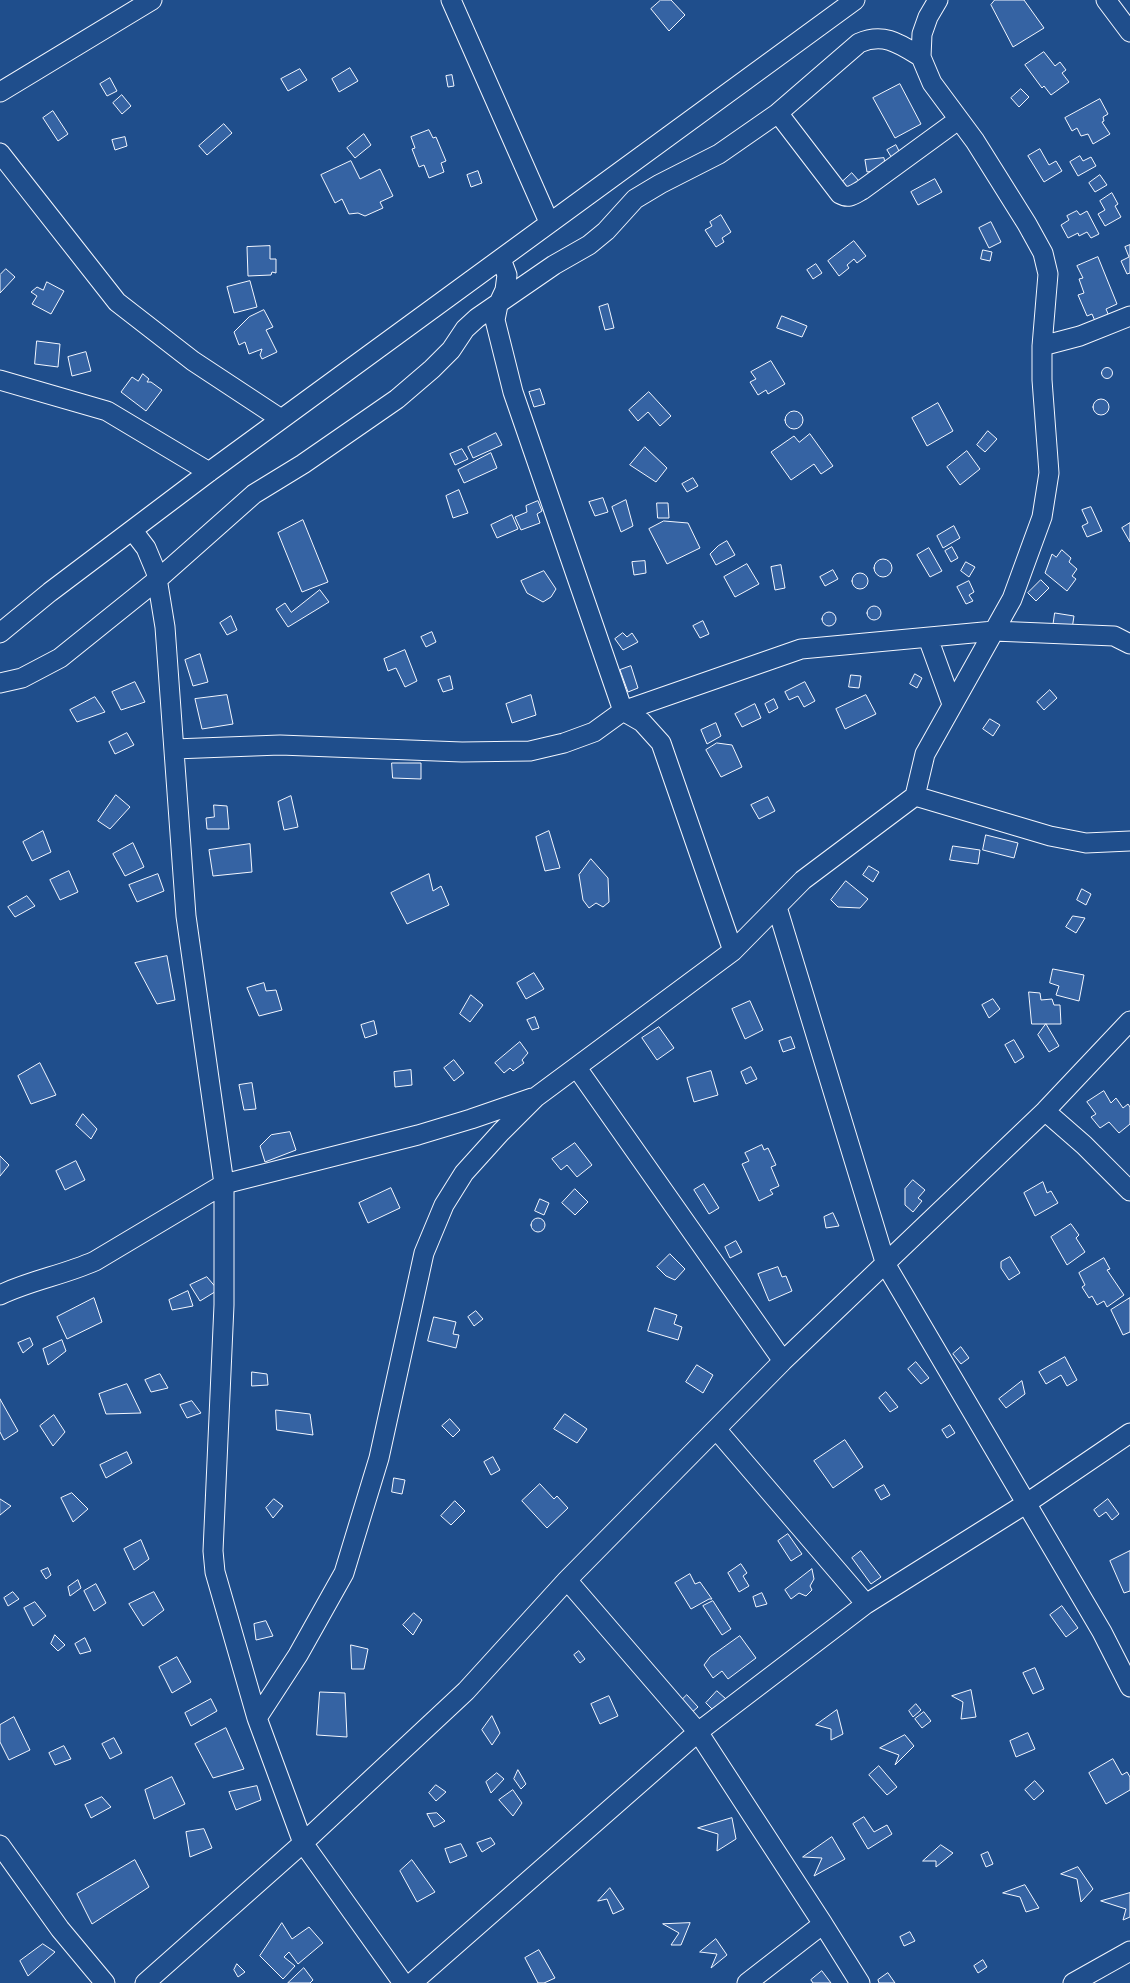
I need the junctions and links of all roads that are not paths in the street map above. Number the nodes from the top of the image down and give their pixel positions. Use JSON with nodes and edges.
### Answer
{"nodes":[{"id":1,"x":152,"y":0,"type":"edge"},
{"id":2,"x":451,"y":0,"type":"edge"},
{"id":3,"x":855,"y":0,"type":"edge"},
{"id":4,"x":938,"y":0,"type":"edge"},
{"id":5,"x":1106,"y":0,"type":"edge"},
{"id":6,"x":1130,"y":32,"type":"edge"},
{"id":7,"x":921,"y":57,"type":"junction"},
{"id":8,"x":0,"y":92,"type":"edge"},
{"id":9,"x":778,"y":113,"type":"junction"},
{"id":10,"x":958,"y":120,"type":"junction"},
{"id":11,"x":0,"y":153,"type":"edge"},
{"id":12,"x":549,"y":222,"type":"junction"},
{"id":13,"x":501,"y":259,"type":"junction"},
{"id":14,"x":498,"y":305,"type":"junction"},
{"id":15,"x":1130,"y":316,"type":"edge"},
{"id":16,"x":1042,"y":346,"type":"junction"},
{"id":17,"x":0,"y":380,"type":"edge"},
{"id":18,"x":281,"y":419,"type":"junction"},
{"id":19,"x":209,"y":472,"type":"junction"},
{"id":20,"x":133,"y":531,"type":"junction"},
{"id":21,"x":157,"y":580,"type":"junction"},
{"id":22,"x":994,"y":631,"type":"junction"},
{"id":23,"x":0,"y":633,"type":"edge"},
{"id":24,"x":928,"y":638,"type":"junction"},
{"id":25,"x":1130,"y":644,"type":"edge"},
{"id":26,"x":0,"y":683,"type":"edge"},
{"id":27,"x":952,"y":704,"type":"junction"},
{"id":28,"x":623,"y":711,"type":"junction"},
{"id":29,"x":174,"y":749,"type":"junction"},
{"id":30,"x":915,"y":796,"type":"junction"},
{"id":31,"x":1130,"y":841,"type":"edge"},
{"id":32,"x":776,"y":908,"type":"junction"},
{"id":33,"x":733,"y":951,"type":"junction"},
{"id":34,"x":1130,"y":1021,"type":"edge"},
{"id":35,"x":577,"y":1068,"type":"junction"},
{"id":36,"x":536,"y":1097,"type":"junction"},
{"id":37,"x":1045,"y":1111,"type":"junction"},
{"id":38,"x":224,"y":1184,"type":"junction"},
{"id":39,"x":1130,"y":1191,"type":"edge"},
{"id":40,"x":886,"y":1265,"type":"junction"},
{"id":41,"x":0,"y":1295,"type":"edge"},
{"id":42,"x":783,"y":1361,"type":"junction"},
{"id":43,"x":716,"y":1429,"type":"junction"},
{"id":44,"x":1130,"y":1433,"type":"edge"},
{"id":45,"x":1027,"y":1503,"type":"junction"},
{"id":46,"x":567,"y":1580,"type":"junction"},
{"id":47,"x":866,"y":1604,"type":"junction"},
{"id":48,"x":1130,"y":1688,"type":"edge"},
{"id":49,"x":257,"y":1718,"type":"junction"},
{"id":50,"x":698,"y":1732,"type":"junction"},
{"id":51,"x":303,"y":1843,"type":"junction"},
{"id":52,"x":0,"y":1845,"type":"edge"},
{"id":53,"x":823,"y":1924,"type":"junction"},
{"id":54,"x":1130,"y":1952,"type":"edge"},
{"id":55,"x":105,"y":1983,"type":"edge"},
{"id":56,"x":145,"y":1983,"type":"edge"},
{"id":57,"x":403,"y":1983,"type":"edge"},
{"id":58,"x":412,"y":1983,"type":"edge"},
{"id":59,"x":746,"y":1983,"type":"edge"},
{"id":60,"x":860,"y":1983,"type":"edge"},
{"id":61,"x":1074,"y":1983,"type":"edge"}],
"edges":[{"from":1,"to":8,"type":"street"},
{"from":2,"to":12,"type":"street"},
{"from":3,"to":12,"type":"street"},
{"from":4,"to":7,"type":"street"},
{"from":5,"to":6,"type":"street"},
{"from":7,"to":9,"type":"street"},
{"from":7,"to":10,"type":"street"},
{"from":9,"to":10,"type":"street"},
{"from":9,"to":14,"type":"street"},
{"from":10,"to":16,"type":"street"},
{"from":11,"to":18,"type":"street"},
{"from":12,"to":13,"type":"street"},
{"from":13,"to":14,"type":"street"},
{"from":13,"to":18,"type":"street"},
{"from":14,"to":21,"type":"street"},
{"from":14,"to":28,"type":"street"},
{"from":15,"to":16,"type":"street"},
{"from":16,"to":22,"type":"street"},
{"from":17,"to":19,"type":"street"},
{"from":18,"to":19,"type":"street"},
{"from":19,"to":20,"type":"street"},
{"from":20,"to":21,"type":"street"},
{"from":20,"to":23,"type":"street"},
{"from":21,"to":26,"type":"street"},
{"from":21,"to":29,"type":"street"},
{"from":22,"to":24,"type":"street"},
{"from":22,"to":25,"type":"street"},
{"from":22,"to":27,"type":"street"},
{"from":24,"to":27,"type":"street"},
{"from":24,"to":28,"type":"street"},
{"from":27,"to":30,"type":"street"},
{"from":28,"to":29,"type":"street"},
{"from":28,"to":33,"type":"street"},
{"from":29,"to":38,"type":"street"},
{"from":30,"to":31,"type":"street"},
{"from":30,"to":32,"type":"street"},
{"from":32,"to":33,"type":"street"},
{"from":32,"to":40,"type":"street"},
{"from":33,"to":35,"type":"street"},
{"from":34,"to":37,"type":"street"},
{"from":35,"to":36,"type":"street"},
{"from":35,"to":42,"type":"street"},
{"from":36,"to":38,"type":"street"},
{"from":36,"to":49,"type":"street"},
{"from":37,"to":39,"type":"street"},
{"from":37,"to":40,"type":"street"},
{"from":38,"to":41,"type":"street"},
{"from":38,"to":49,"type":"street"},
{"from":40,"to":42,"type":"street"},
{"from":40,"to":45,"type":"street"},
{"from":42,"to":43,"type":"street"},
{"from":43,"to":46,"type":"street"},
{"from":43,"to":47,"type":"street"},
{"from":44,"to":45,"type":"street"},
{"from":45,"to":47,"type":"street"},
{"from":45,"to":48,"type":"street"},
{"from":46,"to":50,"type":"street"},
{"from":46,"to":51,"type":"street"},
{"from":47,"to":50,"type":"street"},
{"from":49,"to":51,"type":"street"},
{"from":50,"to":53,"type":"street"},
{"from":50,"to":58,"type":"street"},
{"from":51,"to":56,"type":"street"},
{"from":51,"to":57,"type":"street"},
{"from":52,"to":55,"type":"street"},
{"from":53,"to":59,"type":"street"},
{"from":53,"to":60,"type":"street"},
{"from":54,"to":61,"type":"street"}]}
